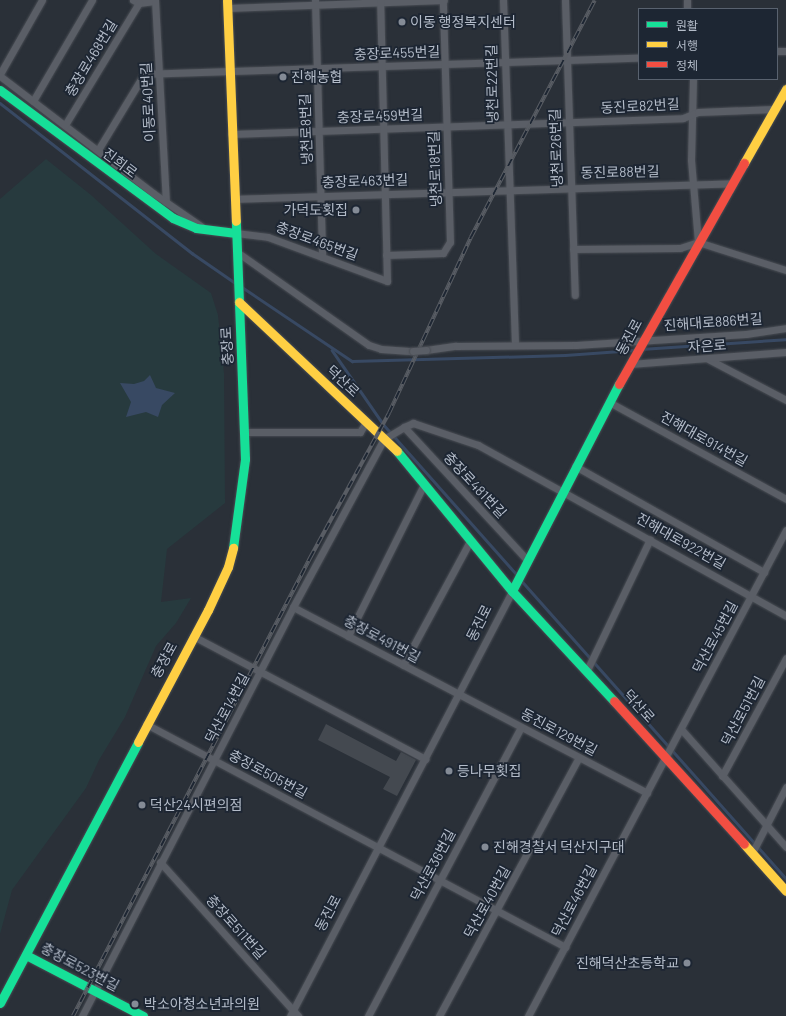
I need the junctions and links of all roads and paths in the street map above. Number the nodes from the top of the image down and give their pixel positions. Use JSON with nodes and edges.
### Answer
{"nodes":[{"id":1,"x":42,"y":0,"type":"edge"},
{"id":2,"x":92,"y":0,"type":"edge"},
{"id":3,"x":443,"y":0,"type":"edge"},
{"id":4,"x":503,"y":0,"type":"edge"},
{"id":5,"x":565,"y":0,"type":"edge"},
{"id":6,"x":155,"y":1,"type":"edge"},
{"id":7,"x":380,"y":1,"type":"edge"},
{"id":8,"x":136,"y":2,"type":"edge"},
{"id":9,"x":315,"y":2,"type":"edge"},
{"id":10,"x":227,"y":4,"type":"edge"},
{"id":11,"x":638,"y":58,"type":"edge"},
{"id":12,"x":566,"y":60,"type":"junction"},
{"id":13,"x":504,"y":62,"type":"junction"},
{"id":14,"x":445,"y":64,"type":"junction"},
{"id":15,"x":382,"y":67,"type":"junction"},
{"id":16,"x":317,"y":69,"type":"junction"},
{"id":17,"x":229,"y":72,"type":"junction"},
{"id":18,"x":159,"y":74,"type":"junction"},
{"id":19,"x":0,"y":75,"type":"edge"},
{"id":20,"x":693,"y":80,"type":"edge"},
{"id":21,"x":786,"y":89,"type":"edge"},
{"id":22,"x":0,"y":90,"type":"edge"},
{"id":23,"x":33,"y":101,"type":"junction"},
{"id":24,"x":774,"y":109,"type":"junction"},
{"id":25,"x":694,"y":114,"type":"junction"},
{"id":26,"x":568,"y":123,"type":"junction"},
{"id":27,"x":65,"y":125,"type":"junction"},
{"id":28,"x":530,"y":125,"type":"joint"},
{"id":29,"x":506,"y":126,"type":"junction"},
{"id":30,"x":447,"y":127,"type":"junction"},
{"id":31,"x":383,"y":129,"type":"junction"},
{"id":32,"x":319,"y":131,"type":"junction"},
{"id":33,"x":231,"y":134,"type":"junction"},
{"id":34,"x":98,"y":150,"type":"junction"},
{"id":35,"x":732,"y":183,"type":"junction"},
{"id":36,"x":693,"y":184,"type":"junction"},
{"id":37,"x":570,"y":187,"type":"junction"},
{"id":38,"x":509,"y":189,"type":"junction"},
{"id":39,"x":496,"y":190,"type":"joint"},
{"id":40,"x":449,"y":191,"type":"junction"},
{"id":41,"x":385,"y":194,"type":"junction"},
{"id":42,"x":321,"y":196,"type":"junction"},
{"id":43,"x":234,"y":199,"type":"junction"},
{"id":44,"x":166,"y":202,"type":"junction"},
{"id":45,"x":208,"y":231,"type":"junction"},
{"id":46,"x":236,"y":233,"type":"junction"},
{"id":47,"x":698,"y":242,"type":"junction"},
{"id":48,"x":573,"y":249,"type":"junction"},
{"id":49,"x":237,"y":254,"type":"junction"},
{"id":50,"x":386,"y":255,"type":"junction"},
{"id":51,"x":322,"y":257,"type":"junction"},
{"id":52,"x":786,"y":270,"type":"edge"},
{"id":53,"x":575,"y":295,"type":"dead end"},
{"id":54,"x":239,"y":302,"type":"junction"},
{"id":55,"x":786,"y":328,"type":"edge"},
{"id":56,"x":642,"y":340,"type":"junction"},
{"id":57,"x":515,"y":342,"type":"dead end"},
{"id":58,"x":786,"y":352,"type":"edge"},
{"id":59,"x":708,"y":359,"type":"junction"},
{"id":60,"x":630,"y":364,"type":"junction"},
{"id":61,"x":786,"y":400,"type":"edge"},
{"id":62,"x":609,"y":402,"type":"junction"},
{"id":63,"x":366,"y":422,"type":"junction"},
{"id":64,"x":404,"y":427,"type":"junction"},
{"id":65,"x":244,"y":432,"type":"junction"},
{"id":66,"x":384,"y":439,"type":"junction"},
{"id":67,"x":575,"y":466,"type":"junction"},
{"id":68,"x":424,"y":484,"type":"junction"},
{"id":69,"x":562,"y":490,"type":"junction"},
{"id":70,"x":786,"y":498,"type":"edge"},
{"id":71,"x":786,"y":530,"type":"edge"},
{"id":72,"x":650,"y":539,"type":"junction"},
{"id":73,"x":470,"y":541,"type":"junction"},
{"id":74,"x":527,"y":560,"type":"junction"},
{"id":75,"x":764,"y":572,"type":"junction"},
{"id":76,"x":512,"y":591,"type":"junction"},
{"id":77,"x":751,"y":596,"type":"junction"},
{"id":78,"x":293,"y":607,"type":"junction"},
{"id":79,"x":786,"y":616,"type":"edge"},
{"id":80,"x":193,"y":636,"type":"junction"},
{"id":81,"x":348,"y":636,"type":"junction"},
{"id":82,"x":786,"y":658,"type":"edge"},
{"id":83,"x":404,"y":665,"type":"junction"},
{"id":84,"x":587,"y":670,"type":"junction"},
{"id":85,"x":261,"y":672,"type":"junction"},
{"id":86,"x":458,"y":694,"type":"junction"},
{"id":87,"x":146,"y":724,"type":"junction"},
{"id":88,"x":521,"y":727,"type":"junction"},
{"id":89,"x":681,"y":729,"type":"junction"},
{"id":90,"x":579,"y":757,"type":"junction"},
{"id":91,"x":666,"y":757,"type":"junction"},
{"id":92,"x":425,"y":759,"type":"junction"},
{"id":93,"x":213,"y":760,"type":"junction"},
{"id":94,"x":722,"y":776,"type":"junction"},
{"id":95,"x":786,"y":787,"type":"edge"},
{"id":96,"x":647,"y":793,"type":"junction"},
{"id":97,"x":766,"y":825,"type":"junction"},
{"id":98,"x":786,"y":847,"type":"edge"},
{"id":99,"x":378,"y":848,"type":"junction"},
{"id":100,"x":752,"y":853,"type":"junction"},
{"id":101,"x":160,"y":862,"type":"junction"},
{"id":102,"x":440,"y":880,"type":"junction"},
{"id":103,"x":786,"y":891,"type":"edge"},
{"id":104,"x":496,"y":910,"type":"junction"},
{"id":105,"x":565,"y":947,"type":"junction"},
{"id":106,"x":26,"y":955,"type":"junction"},
{"id":107,"x":95,"y":991,"type":"junction"},
{"id":108,"x":0,"y":1003,"type":"edge"},
{"id":109,"x":291,"y":1013,"type":"edge"},
{"id":110,"x":82,"y":1016,"type":"edge"},
{"id":111,"x":143,"y":1016,"type":"edge"},
{"id":112,"x":298,"y":1016,"type":"edge"},
{"id":113,"x":368,"y":1016,"type":"edge"},
{"id":114,"x":439,"y":1016,"type":"edge"},
{"id":115,"x":528,"y":1016,"type":"edge"}],
"edges":[{"from":1,"to":19,"type":"street"},
{"from":2,"to":23,"type":"street","name":"충장로468번길"},
{"from":3,"to":7,"type":"street"},
{"from":3,"to":14,"type":"street","name":"냉천로18번길"},
{"from":4,"to":13,"type":"street","name":"냉천로22번길"},
{"from":5,"to":12,"type":"street","name":"냉천로26번길"},
{"from":6,"to":8,"type":"street"},
{"from":6,"to":18,"type":"street","name":"이동로40번길"},
{"from":7,"to":9,"type":"street"},
{"from":7,"to":15,"type":"street"},
{"from":8,"to":27,"type":"street","name":"충장로468번길"},
{"from":9,"to":10,"type":"street"},
{"from":9,"to":16,"type":"street","name":"냉천로8번길"},
{"from":10,"to":17,"type":"street"},
{"from":11,"to":12,"type":"street","name":"충장로455번길"},
{"from":12,"to":13,"type":"street","name":"충장로455번길"},
{"from":12,"to":26,"type":"street","name":"냉천로26번길"},
{"from":13,"to":14,"type":"street","name":"충장로455번길"},
{"from":13,"to":29,"type":"street","name":"냉천로22번길"},
{"from":14,"to":15,"type":"street","name":"충장로455번길"},
{"from":14,"to":30,"type":"street","name":"냉천로18번길"},
{"from":15,"to":16,"type":"street","name":"충장로455번길"},
{"from":15,"to":31,"type":"street"},
{"from":16,"to":17,"type":"street","name":"충장로455번길"},
{"from":16,"to":32,"type":"street","name":"냉천로8번길"},
{"from":17,"to":18,"type":"street","name":"충장로455번길"},
{"from":17,"to":33,"type":"street"},
{"from":18,"to":34,"type":"street"},
{"from":18,"to":44,"type":"street","name":"이동로40번길"},
{"from":19,"to":23,"type":"street"},
{"from":20,"to":25,"type":"street"},
{"from":21,"to":24,"type":"street","name":"동진로"},
{"from":22,"to":45,"type":"street","name":"진희로"},
{"from":23,"to":27,"type":"street"},
{"from":24,"to":25,"type":"street","name":"동진로82번길"},
{"from":24,"to":35,"type":"street","name":"동진로"},
{"from":25,"to":26,"type":"street","name":"동진로82번길"},
{"from":25,"to":36,"type":"street"},
{"from":26,"to":28,"type":"street","name":"동진로82번길"},
{"from":26,"to":37,"type":"street","name":"냉천로26번길"},
{"from":27,"to":34,"type":"street"},
{"from":28,"to":29,"type":"street","name":"충장로459번길"},
{"from":29,"to":30,"type":"street","name":"충장로459번길"},
{"from":29,"to":38,"type":"street","name":"냉천로22번길"},
{"from":30,"to":31,"type":"street","name":"충장로459번길"},
{"from":30,"to":40,"type":"street","name":"냉천로18번길"},
{"from":31,"to":32,"type":"street","name":"충장로459번길"},
{"from":31,"to":41,"type":"street"},
{"from":32,"to":33,"type":"street","name":"충장로459번길"},
{"from":32,"to":42,"type":"street","name":"냉천로8번길"},
{"from":33,"to":43,"type":"street"},
{"from":34,"to":44,"type":"street"},
{"from":35,"to":36,"type":"street","name":"동진로88번길"},
{"from":35,"to":47,"type":"street","name":"동진로"},
{"from":36,"to":37,"type":"street","name":"동진로88번길"},
{"from":36,"to":47,"type":"street"},
{"from":37,"to":38,"type":"street","name":"동진로88번길"},
{"from":37,"to":48,"type":"street","name":"냉천로26번길"},
{"from":38,"to":39,"type":"street","name":"동진로88번길"},
{"from":38,"to":57,"type":"street"},
{"from":39,"to":40,"type":"street","name":"충장로463번길"},
{"from":40,"to":41,"type":"street","name":"충장로463번길"},
{"from":40,"to":50,"type":"street","name":"냉천로18번길"},
{"from":41,"to":42,"type":"street","name":"충장로463번길"},
{"from":41,"to":50,"type":"street"},
{"from":42,"to":43,"type":"street","name":"충장로463번길"},
{"from":42,"to":51,"type":"street","name":"냉천로8번길"},
{"from":43,"to":46,"type":"street"},
{"from":44,"to":45,"type":"street"},
{"from":45,"to":46,"type":"street","name":"진희로"},
{"from":46,"to":49,"type":"street"},
{"from":46,"to":51,"type":"street","name":"충장로465번길"},
{"from":47,"to":48,"type":"street"},
{"from":47,"to":52,"type":"street"},
{"from":47,"to":56,"type":"street","name":"동진로"},
{"from":48,"to":53,"type":"street","name":"냉천로26번길"},
{"from":49,"to":54,"type":"street","name":"충장로"},
{"from":49,"to":56,"type":"street","name":"진해대로886번길","bridge":true},
{"from":50,"to":51,"type":"street","name":"충장로465번길"},
{"from":54,"to":63,"type":"street","name":"덕산로"},
{"from":54,"to":65,"type":"street","name":"충장로"},
{"from":55,"to":56,"type":"street","name":"진해대로886번길"},
{"from":56,"to":60,"type":"street","name":"동진로"},
{"from":58,"to":59,"type":"street","name":"자은로"},
{"from":59,"to":60,"type":"street","name":"자은로"},
{"from":59,"to":61,"type":"street"},
{"from":60,"to":62,"type":"street","name":"동진로"},
{"from":62,"to":67,"type":"street","name":"동진로"},
{"from":62,"to":70,"type":"street","name":"진해대로914번길"},
{"from":63,"to":65,"type":"street"},
{"from":63,"to":66,"type":"street","name":"덕산로"},
{"from":64,"to":66,"type":"street","name":"충장로481번길"},
{"from":64,"to":69,"type":"street","name":"충장로481번길"},
{"from":64,"to":74,"type":"street","name":"충장로481번길"},
{"from":65,"to":80,"type":"street","name":"충장로"},
{"from":66,"to":68,"type":"street","name":"덕산로"},
{"from":66,"to":78,"type":"street","name":"덕산로14번길"},
{"from":67,"to":69,"type":"street","name":"동진로"},
{"from":67,"to":75,"type":"street"},
{"from":68,"to":73,"type":"street","name":"덕산로"},
{"from":68,"to":81,"type":"street"},
{"from":69,"to":72,"type":"street","name":"진해대로922번길"},
{"from":69,"to":74,"type":"street","name":"동진로"},
{"from":71,"to":75,"type":"street","name":"덕산로45번길"},
{"from":72,"to":77,"type":"street","name":"진해대로922번길"},
{"from":72,"to":84,"type":"street"},
{"from":73,"to":76,"type":"street","name":"덕산로"},
{"from":73,"to":83,"type":"street"},
{"from":74,"to":76,"type":"street","name":"동진로"},
{"from":75,"to":77,"type":"street","name":"덕산로45번길"},
{"from":76,"to":84,"type":"street","name":"덕산로"},
{"from":76,"to":86,"type":"street","name":"동진로"},
{"from":77,"to":79,"type":"street","name":"진해대로922번길"},
{"from":77,"to":89,"type":"street","name":"덕산로45번길"},
{"from":78,"to":81,"type":"street","name":"충장로491번길"},
{"from":78,"to":85,"type":"street","name":"덕산로14번길"},
{"from":80,"to":85,"type":"street"},
{"from":80,"to":87,"type":"street","name":"충장로"},
{"from":81,"to":83,"type":"street","name":"충장로491번길"},
{"from":82,"to":94,"type":"street","name":"덕산로51번길"},
{"from":83,"to":86,"type":"street","name":"충장로491번길"},
{"from":84,"to":91,"type":"street","name":"덕산로"},
{"from":85,"to":92,"type":"street"},
{"from":85,"to":93,"type":"street","name":"덕산로14번길"},
{"from":86,"to":88,"type":"street","name":"동진로129번길"},
{"from":86,"to":92,"type":"street","name":"동진로"},
{"from":87,"to":93,"type":"street","name":"충장로505번길"},
{"from":87,"to":106,"type":"street","name":"충장로"},
{"from":88,"to":90,"type":"street","name":"동진로129번길"},
{"from":88,"to":102,"type":"street","name":"덕산로36번길"},
{"from":89,"to":91,"type":"street","name":"덕산로45번길"},
{"from":89,"to":94,"type":"street"},
{"from":90,"to":96,"type":"street","name":"동진로129번길"},
{"from":90,"to":104,"type":"street","name":"덕산로40번길"},
{"from":91,"to":96,"type":"street","name":"덕산로46번길"},
{"from":91,"to":100,"type":"street","name":"덕산로"},
{"from":92,"to":99,"type":"street","name":"동진로"},
{"from":93,"to":99,"type":"street","name":"충장로505번길"},
{"from":93,"to":101,"type":"street","name":"덕산로14번길"},
{"from":94,"to":97,"type":"street"},
{"from":95,"to":97,"type":"street"},
{"from":96,"to":105,"type":"street","name":"덕산로46번길"},
{"from":97,"to":98,"type":"street"},
{"from":97,"to":100,"type":"street"},
{"from":99,"to":102,"type":"street","name":"충장로505번길"},
{"from":99,"to":109,"type":"street","name":"동진로"},
{"from":100,"to":103,"type":"street","name":"덕산로"},
{"from":101,"to":107,"type":"street","name":"덕산로14번길"},
{"from":101,"to":109,"type":"street","name":"충장로511번길"},
{"from":102,"to":104,"type":"street","name":"충장로505번길"},
{"from":102,"to":113,"type":"street","name":"덕산로36번길"},
{"from":104,"to":105,"type":"street","name":"충장로505번길"},
{"from":104,"to":114,"type":"street","name":"덕산로40번길"},
{"from":105,"to":115,"type":"street","name":"덕산로46번길"},
{"from":106,"to":107,"type":"street","name":"충장로523번길"},
{"from":106,"to":108,"type":"street","name":"충장로"},
{"from":107,"to":110,"type":"street","name":"덕산로14번길"},
{"from":107,"to":111,"type":"street","name":"충장로523번길"},
{"from":109,"to":112,"type":"street","name":"충장로511번길"}]}
